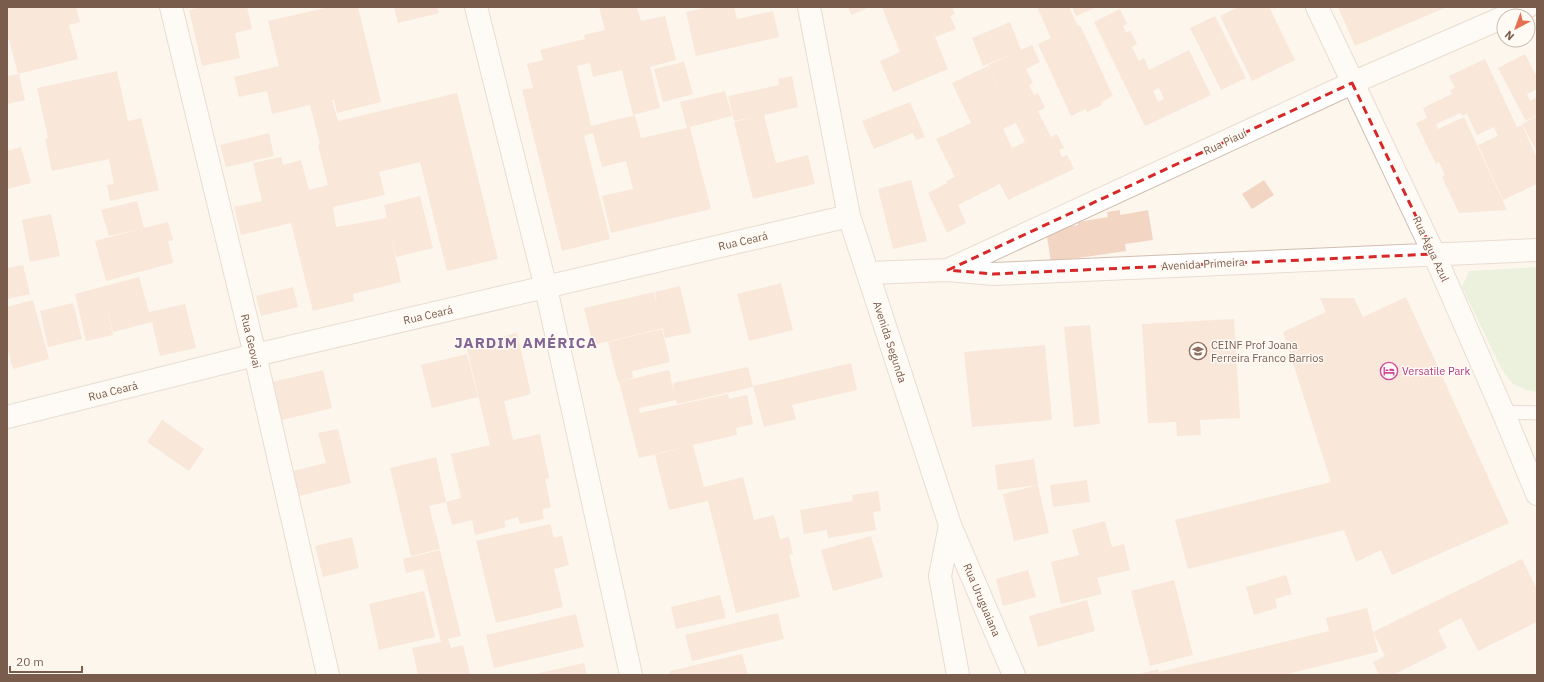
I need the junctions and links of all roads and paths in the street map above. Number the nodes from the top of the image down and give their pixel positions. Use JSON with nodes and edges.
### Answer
{"nodes":[{"id":1,"x":172,"y":7,"type":"edge"},
{"id":2,"x":476,"y":7,"type":"edge"},
{"id":3,"x":809,"y":7,"type":"edge"},
{"id":4,"x":1317,"y":7,"type":"edge"},
{"id":5,"x":1496,"y":20,"type":"edge"},
{"id":6,"x":1352,"y":83,"type":"junction"},
{"id":7,"x":849,"y":216,"type":"junction"},
{"id":8,"x":1537,"y":250,"type":"edge"},
{"id":9,"x":1434,"y":254,"type":"junction"},
{"id":10,"x":948,"y":270,"type":"junction"},
{"id":11,"x":868,"y":273,"type":"junction"},
{"id":12,"x":546,"y":288,"type":"junction"},
{"id":13,"x":255,"y":355,"type":"junction"},
{"id":14,"x":1503,"y":412,"type":"junction"},
{"id":15,"x":1537,"y":413,"type":"edge"},
{"id":16,"x":7,"y":417,"type":"edge"},
{"id":17,"x":1537,"y":494,"type":"edge"},
{"id":18,"x":950,"y":525,"type":"junction"},
{"id":19,"x":328,"y":675,"type":"edge"},
{"id":20,"x":631,"y":675,"type":"edge"},
{"id":21,"x":958,"y":675,"type":"edge"},
{"id":22,"x":1014,"y":675,"type":"edge"}],
"edges":[{"from":1,"to":13,"type":"street","name":"Rua Geovai"},
{"from":2,"to":12,"type":"street"},
{"from":3,"to":7,"type":"street","name":"Avenida Segunda"},
{"from":4,"to":6,"type":"street","name":"Rua Água Azul"},
{"from":5,"to":6,"type":"street","name":"Rua Piauí"},
{"from":6,"to":9,"type":"street","name":"Rua Água Azul"},
{"from":6,"to":10,"type":"street","name":"Rua Piauí"},
{"from":7,"to":11,"type":"street","name":"Avenida Segunda"},
{"from":7,"to":12,"type":"street","name":"Rua Ceará"},
{"from":8,"to":9,"type":"street","name":"Avenida Primeira"},
{"from":9,"to":10,"type":"street","name":"Avenida Primeira"},
{"from":9,"to":14,"type":"street","name":"Rua Água Azul"},
{"from":10,"to":11,"type":"street","name":"Avenida Primeira"},
{"from":11,"to":18,"type":"street","name":"Avenida Segunda"},
{"from":12,"to":13,"type":"street","name":"Rua Ceará"},
{"from":12,"to":20,"type":"street"},
{"from":13,"to":16,"type":"street","name":"Rua Ceará"},
{"from":13,"to":19,"type":"street","name":"Rua Geovai"},
{"from":14,"to":15,"type":"lane"},
{"from":14,"to":17,"type":"street","name":"Rua Água Azul"},
{"from":18,"to":21,"type":"street","name":"Avenida Segunda"},
{"from":18,"to":22,"type":"street","name":"Rua Uruguaiana"}]}
